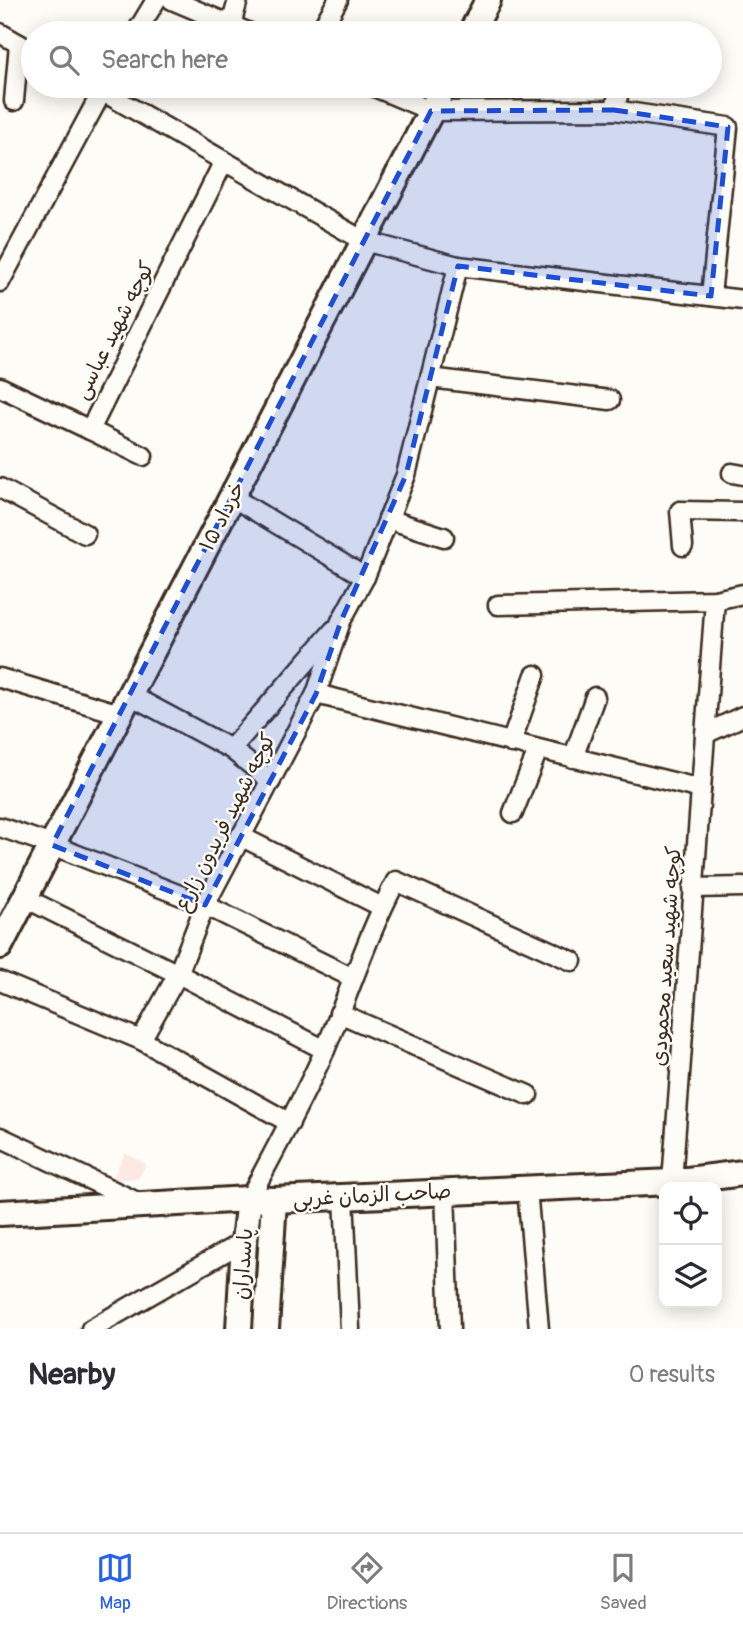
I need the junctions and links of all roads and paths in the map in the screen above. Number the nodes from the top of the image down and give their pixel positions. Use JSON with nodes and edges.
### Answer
{"nodes":[{"id":1,"x":156,"y":0,"type":"edge"},
{"id":2,"x":173,"y":0,"type":"edge"},
{"id":3,"x":238,"y":0,"type":"edge"},
{"id":4,"x":338,"y":0,"type":"edge"},
{"id":5,"x":488,"y":0,"type":"edge"},
{"id":6,"x":143,"y":21,"type":"edge"},
{"id":7,"x":222,"y":21,"type":"edge"},
{"id":8,"x":232,"y":21,"type":"edge"},
{"id":9,"x":325,"y":21,"type":"edge"},
{"id":10,"x":477,"y":21,"type":"edge"},
{"id":11,"x":0,"y":33,"type":"edge"},
{"id":12,"x":21,"y":45,"type":"edge"},
{"id":13,"x":21,"y":70,"type":"edge"},
{"id":14,"x":95,"y":98,"type":"edge"},
{"id":15,"x":117,"y":98,"type":"edge"},
{"id":16,"x":400,"y":98,"type":"edge"},
{"id":17,"x":438,"y":98,"type":"edge"},
{"id":18,"x":618,"y":98,"type":"edge"},
{"id":19,"x":14,"y":101,"type":"dead end"},
{"id":20,"x":614,"y":110,"type":"junction"},
{"id":21,"x":431,"y":111,"type":"junction"},
{"id":22,"x":224,"y":161,"type":"junction"},
{"id":23,"x":364,"y":241,"type":"junction"},
{"id":24,"x":458,"y":266,"type":"junction"},
{"id":25,"x":0,"y":282,"type":"edge"},
{"id":26,"x":711,"y":296,"type":"junction"},
{"id":27,"x":743,"y":300,"type":"edge"},
{"id":28,"x":430,"y":378,"type":"junction"},
{"id":29,"x":0,"y":387,"type":"edge"},
{"id":30,"x":610,"y":400,"type":"dead end"},
{"id":31,"x":90,"y":430,"type":"junction"},
{"id":32,"x":143,"y":456,"type":"dead end"},
{"id":33,"x":0,"y":488,"type":"edge"},
{"id":34,"x":232,"y":497,"type":"junction"},
{"id":35,"x":743,"y":512,"type":"edge"},
{"id":36,"x":388,"y":519,"type":"junction"},
{"id":37,"x":85,"y":534,"type":"dead end"},
{"id":38,"x":444,"y":537,"type":"dead end"},
{"id":39,"x":683,"y":546,"type":"dead end"},
{"id":40,"x":365,"y":577,"type":"junction"},
{"id":41,"x":743,"y":594,"type":"edge"},
{"id":42,"x":715,"y":600,"type":"junction"},
{"id":43,"x":498,"y":606,"type":"dead end"},
{"id":44,"x":341,"y":621,"type":"junction"},
{"id":45,"x":536,"y":675,"type":"dead end"},
{"id":46,"x":0,"y":678,"type":"edge"},
{"id":47,"x":316,"y":694,"type":"junction"},
{"id":48,"x":595,"y":696,"type":"dead end"},
{"id":49,"x":125,"y":704,"type":"junction"},
{"id":50,"x":743,"y":716,"type":"edge"},
{"id":51,"x":705,"y":734,"type":"junction"},
{"id":52,"x":511,"y":743,"type":"junction"},
{"id":53,"x":230,"y":749,"type":"junction"},
{"id":54,"x":538,"y":750,"type":"junction"},
{"id":55,"x":573,"y":758,"type":"junction"},
{"id":56,"x":271,"y":781,"type":"junction"},
{"id":57,"x":701,"y":789,"type":"junction"},
{"id":58,"x":513,"y":813,"type":"dead end"},
{"id":59,"x":0,"y":827,"type":"edge"},
{"id":60,"x":240,"y":836,"type":"junction"},
{"id":61,"x":52,"y":845,"type":"junction"},
{"id":62,"x":743,"y":887,"type":"edge"},
{"id":63,"x":694,"y":888,"type":"junction"},
{"id":64,"x":25,"y":898,"type":"junction"},
{"id":65,"x":205,"y":905,"type":"junction"},
{"id":66,"x":382,"y":907,"type":"junction"},
{"id":67,"x":0,"y":946,"type":"edge"},
{"id":68,"x":572,"y":961,"type":"dead end"},
{"id":69,"x":178,"y":974,"type":"junction"},
{"id":70,"x":353,"y":978,"type":"junction"},
{"id":71,"x":0,"y":981,"type":"edge"},
{"id":72,"x":339,"y":1013,"type":"junction"},
{"id":73,"x":141,"y":1040,"type":"junction"},
{"id":74,"x":325,"y":1050,"type":"junction"},
{"id":75,"x":528,"y":1095,"type":"dead end"},
{"id":76,"x":290,"y":1123,"type":"junction"},
{"id":77,"x":0,"y":1137,"type":"edge"},
{"id":78,"x":743,"y":1173,"type":"edge"},
{"id":79,"x":672,"y":1182,"type":"joint"},
{"id":80,"x":659,"y":1183,"type":"edge"},
{"id":81,"x":527,"y":1188,"type":"junction"},
{"id":82,"x":445,"y":1192,"type":"junction"},
{"id":83,"x":344,"y":1196,"type":"junction"},
{"id":84,"x":249,"y":1199,"type":"junction"},
{"id":85,"x":274,"y":1200,"type":"junction"},
{"id":86,"x":142,"y":1205,"type":"junction"},
{"id":87,"x":0,"y":1213,"type":"edge"},
{"id":88,"x":244,"y":1241,"type":"junction"},
{"id":89,"x":91,"y":1329,"type":"edge"},
{"id":90,"x":239,"y":1329,"type":"edge"},
{"id":91,"x":266,"y":1329,"type":"edge"},
{"id":92,"x":350,"y":1329,"type":"edge"},
{"id":93,"x":450,"y":1329,"type":"edge"},
{"id":94,"x":539,"y":1329,"type":"edge"}],
"edges":[{"from":1,"to":6,"type":"street"},
{"from":2,"to":7,"type":"street"},
{"from":3,"to":8,"type":"street"},
{"from":4,"to":9,"type":"street"},
{"from":5,"to":10,"type":"main road"},
{"from":11,"to":12,"type":"street"},
{"from":13,"to":19,"type":"street"},
{"from":14,"to":25,"type":"street"},
{"from":15,"to":22,"type":"street"},
{"from":16,"to":21,"type":"street"},
{"from":17,"to":21,"type":"main road","name":"۱۵ خرداد"},
{"from":18,"to":20,"type":"street"},
{"from":20,"to":21,"type":"street"},
{"from":20,"to":26,"type":"street"},
{"from":21,"to":23,"type":"main road","name":"۱۵ خرداد"},
{"from":22,"to":23,"type":"street"},
{"from":22,"to":31,"type":"street","name":"کوچه شهید عباسی"},
{"from":23,"to":24,"type":"street"},
{"from":23,"to":34,"type":"main road","name":"۱۵ خرداد"},
{"from":24,"to":26,"type":"street"},
{"from":24,"to":28,"type":"street","name":"کوچه شهید فریدون زارع"},
{"from":26,"to":27,"type":"street"},
{"from":28,"to":30,"type":"street"},
{"from":28,"to":36,"type":"street","name":"کوچه شهید فریدون زارع"},
{"from":29,"to":31,"type":"street","name":"کوچه شهید عباسی"},
{"from":31,"to":32,"type":"street"},
{"from":33,"to":37,"type":"street"},
{"from":34,"to":40,"type":"street"},
{"from":34,"to":49,"type":"main road","name":"۱۵ خرداد"},
{"from":35,"to":39,"type":"street"},
{"from":36,"to":38,"type":"street"},
{"from":36,"to":40,"type":"street","name":"کوچه شهید فریدون زارع"},
{"from":40,"to":44,"type":"street","name":"کوچه شهید فریدون زارع"},
{"from":41,"to":42,"type":"street"},
{"from":42,"to":43,"type":"street"},
{"from":42,"to":51,"type":"street","name":"کوچه شهید سعید محمودی"},
{"from":44,"to":47,"type":"street","name":"کوچه شهید فریدون زارع"},
{"from":44,"to":53,"type":"street","name":"کوچه شهید فریدون زارع"},
{"from":45,"to":52,"type":"street"},
{"from":46,"to":49,"type":"street"},
{"from":47,"to":52,"type":"street"},
{"from":47,"to":56,"type":"street","name":"کوچه شهید فریدون زارع"},
{"from":48,"to":55,"type":"street"},
{"from":49,"to":53,"type":"street"},
{"from":49,"to":61,"type":"main road","name":"۱۵ خرداد"},
{"from":50,"to":51,"type":"street"},
{"from":51,"to":57,"type":"street","name":"کوچه شهید سعید محمودی"},
{"from":52,"to":54,"type":"street"},
{"from":53,"to":56,"type":"street"},
{"from":54,"to":55,"type":"street"},
{"from":54,"to":58,"type":"street"},
{"from":55,"to":57,"type":"street"},
{"from":56,"to":60,"type":"street","name":"کوچه شهید فریدون زارع"},
{"from":57,"to":63,"type":"street","name":"کوچه شهید سعید محمودی"},
{"from":59,"to":61,"type":"street"},
{"from":60,"to":65,"type":"street","name":"کوچه شهید فریدون زارع"},
{"from":60,"to":66,"type":"street"},
{"from":61,"to":64,"type":"main road","name":"۱۵ خرداد"},
{"from":61,"to":65,"type":"street"},
{"from":62,"to":63,"type":"street"},
{"from":63,"to":79,"type":"street","name":"کوچه شهید سعید محمودی"},
{"from":64,"to":67,"type":"main road","name":"۱۵ خرداد"},
{"from":64,"to":69,"type":"street"},
{"from":65,"to":69,"type":"street","name":"کوچه شهید فریدون زارع"},
{"from":65,"to":70,"type":"street"},
{"from":66,"to":68,"type":"street"},
{"from":66,"to":70,"type":"street"},
{"from":69,"to":73,"type":"street","name":"کوچه شهید فریدون زارع"},
{"from":69,"to":74,"type":"street"},
{"from":70,"to":72,"type":"street"},
{"from":71,"to":73,"type":"street"},
{"from":72,"to":74,"type":"street"},
{"from":72,"to":75,"type":"street"},
{"from":73,"to":76,"type":"street"},
{"from":74,"to":76,"type":"street"},
{"from":76,"to":84,"type":"street"},
{"from":77,"to":86,"type":"street"},
{"from":78,"to":79,"type":"main road","name":"صاحب الزمان غربی"},
{"from":80,"to":81,"type":"main road","name":"صاحب الزمان غربی"},
{"from":81,"to":82,"type":"main road","name":"صاحب الزمان غربی"},
{"from":81,"to":94,"type":"street"},
{"from":82,"to":83,"type":"main road","name":"صاحب الزمان غربی"},
{"from":82,"to":93,"type":"street"},
{"from":83,"to":85,"type":"main road","name":"صاحب الزمان غربی"},
{"from":83,"to":92,"type":"street"},
{"from":84,"to":85,"type":"main road","name":"صاحب الزمان غربی"},
{"from":84,"to":86,"type":"main road","name":"صاحب الزمان غربی"},
{"from":84,"to":88,"type":"main road","name":"پاسداران"},
{"from":85,"to":91,"type":"main road","name":"پاسداران"},
{"from":86,"to":87,"type":"main road","name":"صاحب الزمان غربی"},
{"from":88,"to":89,"type":"street"},
{"from":88,"to":90,"type":"main road","name":"پاسداران"}]}
